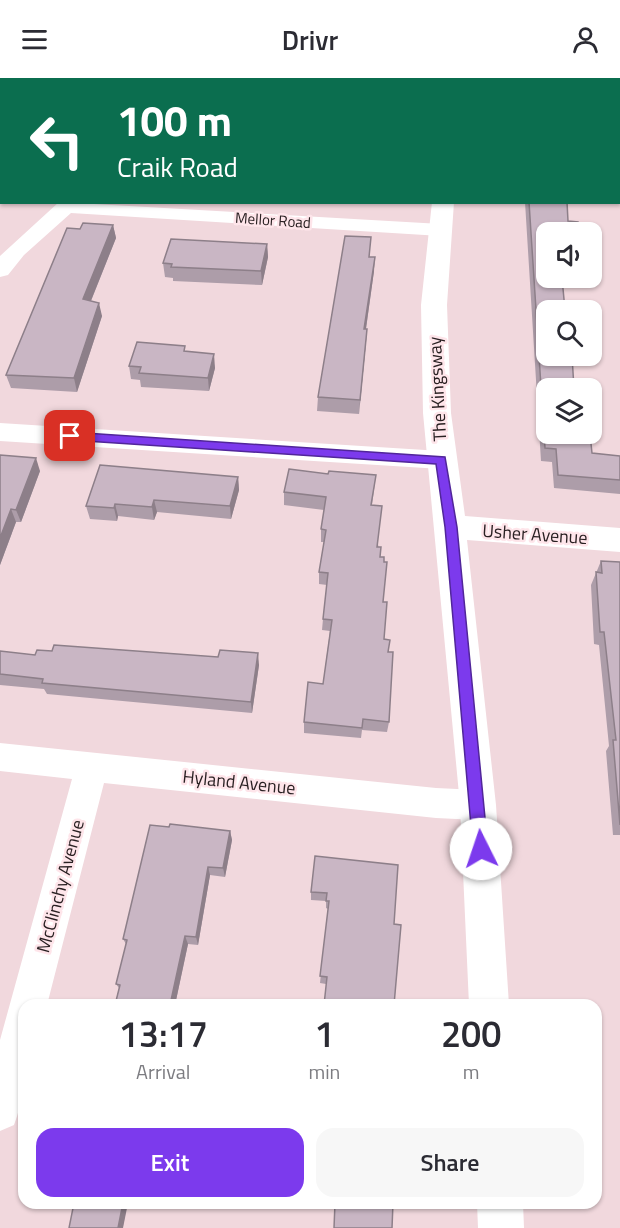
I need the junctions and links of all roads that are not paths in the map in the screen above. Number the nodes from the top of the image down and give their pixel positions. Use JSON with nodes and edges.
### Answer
{"nodes":[{"id":1,"x":444,"y":204,"type":"edge"},
{"id":2,"x":70,"y":205,"type":"edge"},
{"id":3,"x":441,"y":231,"type":"junction"},
{"id":4,"x":0,"y":270,"type":"edge"},
{"id":5,"x":0,"y":432,"type":"edge"},
{"id":6,"x":441,"y":460,"type":"junction"},
{"id":7,"x":451,"y":527,"type":"junction"},
{"id":8,"x":620,"y":540,"type":"edge"},
{"id":9,"x":0,"y":757,"type":"edge"},
{"id":10,"x":92,"y":767,"type":"junction"},
{"id":11,"x":478,"y":805,"type":"junction"},
{"id":12,"x":30,"y":999,"type":"edge"},
{"id":13,"x":489,"y":999,"type":"edge"},
{"id":14,"x":18,"y":1044,"type":"edge"},
{"id":15,"x":0,"y":1111,"type":"edge"},
{"id":16,"x":500,"y":1209,"type":"edge"},
{"id":17,"x":501,"y":1228,"type":"edge"}],
"edges":[{"from":1,"to":3,"type":"street","name":"The Kingsway"},
{"from":2,"to":3,"type":"street","name":"Mellor Road"},
{"from":2,"to":4,"type":"street"},
{"from":3,"to":6,"type":"street","name":"The Kingsway"},
{"from":5,"to":6,"type":"street"},
{"from":6,"to":7,"type":"street","name":"The Kingsway"},
{"from":7,"to":8,"type":"street","name":"Usher Avenue"},
{"from":7,"to":11,"type":"street","name":"The Kingsway"},
{"from":9,"to":10,"type":"street","name":"Hyland Avenue"},
{"from":10,"to":11,"type":"street","name":"Hyland Avenue"},
{"from":10,"to":12,"type":"street","name":"McClinchy Avenue"},
{"from":11,"to":13,"type":"street","name":"The Kingsway"},
{"from":14,"to":15,"type":"street"},
{"from":16,"to":17,"type":"street"}]}
